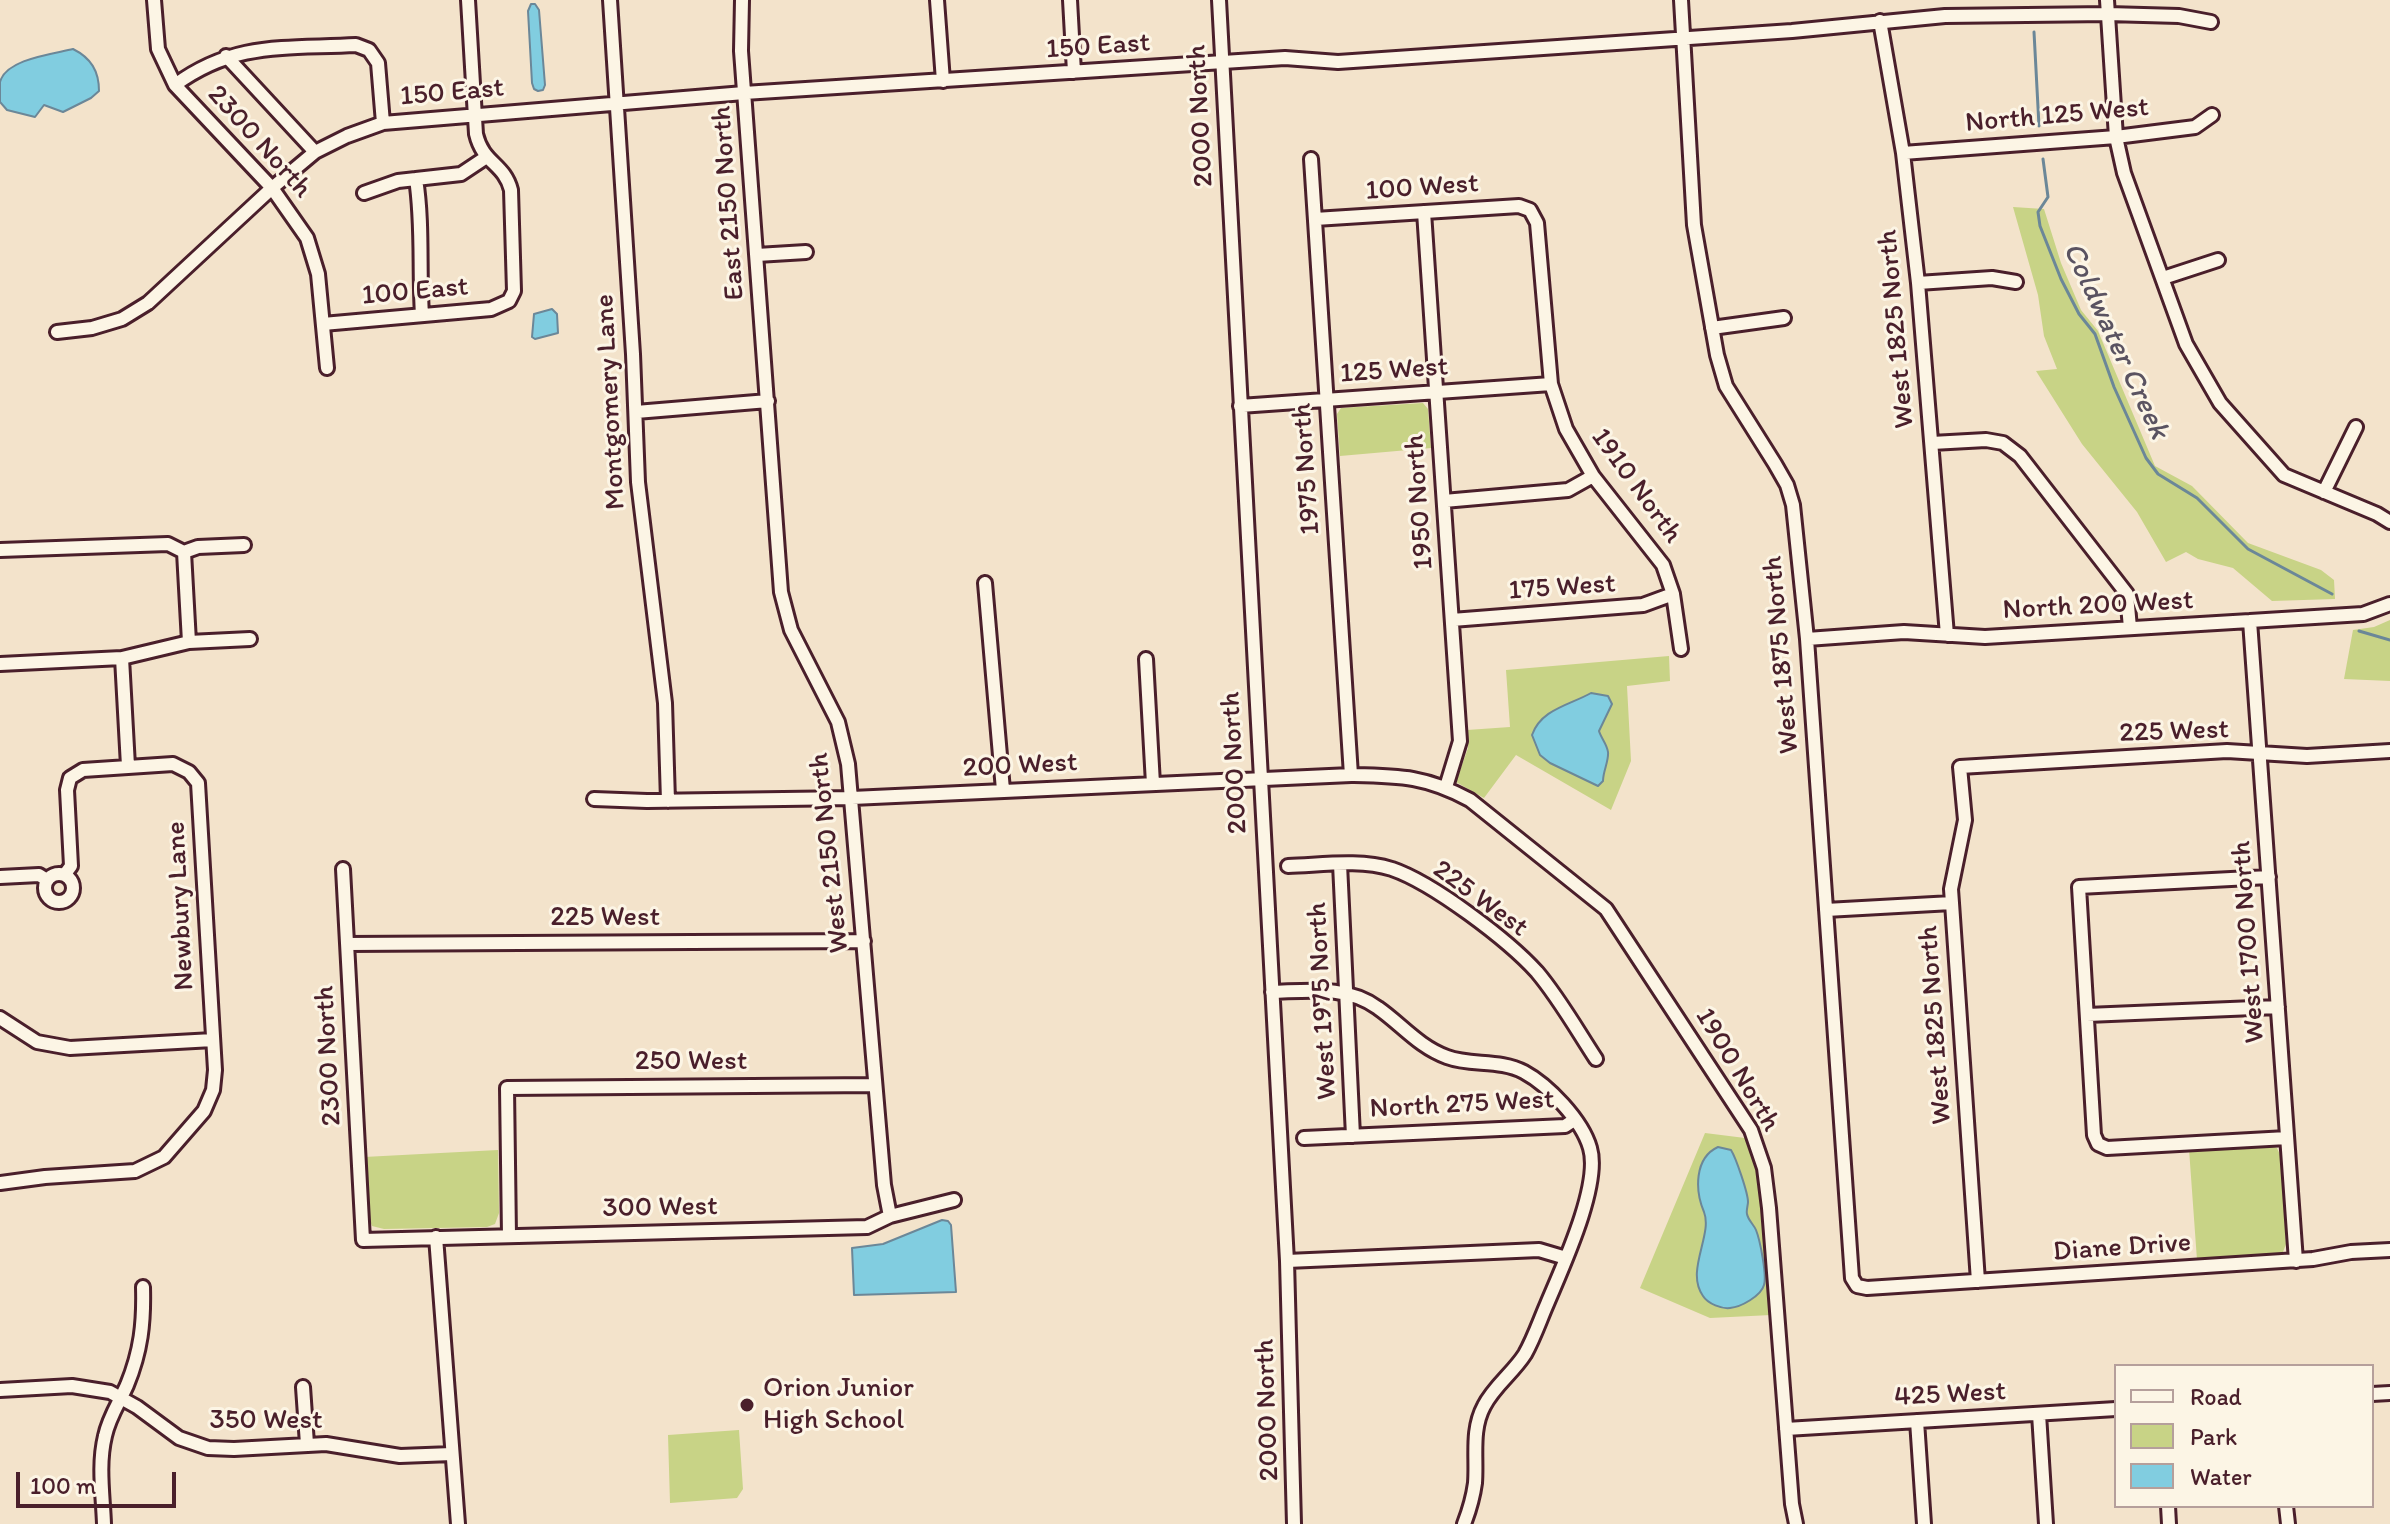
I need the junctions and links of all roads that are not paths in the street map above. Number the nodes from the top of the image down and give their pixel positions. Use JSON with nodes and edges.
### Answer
{"nodes":[{"id":1,"x":154,"y":0,"type":"edge"},
{"id":2,"x":468,"y":0,"type":"edge"},
{"id":3,"x":610,"y":0,"type":"edge"},
{"id":4,"x":742,"y":0,"type":"edge"},
{"id":5,"x":937,"y":0,"type":"edge"},
{"id":6,"x":1070,"y":0,"type":"edge"},
{"id":7,"x":1219,"y":0,"type":"edge"},
{"id":8,"x":1681,"y":0,"type":"edge"},
{"id":9,"x":2107,"y":0,"type":"edge"},
{"id":10,"x":2108,"y":14,"type":"junction"},
{"id":11,"x":1880,"y":21,"type":"junction"},
{"id":12,"x":2211,"y":22,"type":"dead end"},
{"id":13,"x":1683,"y":38,"type":"junction"},
{"id":14,"x":226,"y":56,"type":"junction"},
{"id":15,"x":1222,"y":62,"type":"junction"},
{"id":16,"x":1074,"y":72,"type":"junction"},
{"id":17,"x":943,"y":81,"type":"junction"},
{"id":18,"x":175,"y":85,"type":"junction"},
{"id":19,"x":744,"y":93,"type":"junction"},
{"id":20,"x":615,"y":104,"type":"junction"},
{"id":21,"x":2212,"y":115,"type":"dead end"},
{"id":22,"x":475,"y":116,"type":"junction"},
{"id":23,"x":383,"y":123,"type":"junction"},
{"id":24,"x":2116,"y":137,"type":"junction"},
{"id":25,"x":315,"y":152,"type":"junction"},
{"id":26,"x":1903,"y":153,"type":"junction"},
{"id":27,"x":485,"y":158,"type":"junction"},
{"id":28,"x":1311,"y":159,"type":"dead end"},
{"id":29,"x":416,"y":179,"type":"junction"},
{"id":30,"x":272,"y":188,"type":"junction"},
{"id":31,"x":364,"y":193,"type":"dead end"},
{"id":32,"x":1530,"y":210,"type":"joint"},
{"id":33,"x":1424,"y":212,"type":"junction"},
{"id":34,"x":1315,"y":219,"type":"junction"},
{"id":35,"x":806,"y":252,"type":"dead end"},
{"id":36,"x":757,"y":255,"type":"junction"},
{"id":37,"x":2218,"y":260,"type":"dead end"},
{"id":38,"x":2163,"y":278,"type":"junction"},
{"id":39,"x":2016,"y":282,"type":"dead end"},
{"id":40,"x":1918,"y":283,"type":"junction"},
{"id":41,"x":422,"y":315,"type":"junction"},
{"id":42,"x":1784,"y":318,"type":"dead end"},
{"id":43,"x":323,"y":324,"type":"junction"},
{"id":44,"x":1712,"y":328,"type":"junction"},
{"id":45,"x":57,"y":332,"type":"dead end"},
{"id":46,"x":327,"y":368,"type":"dead end"},
{"id":47,"x":1551,"y":384,"type":"junction"},
{"id":48,"x":1437,"y":392,"type":"junction"},
{"id":49,"x":1327,"y":400,"type":"junction"},
{"id":50,"x":768,"y":401,"type":"junction"},
{"id":51,"x":1240,"y":406,"type":"junction"},
{"id":52,"x":636,"y":412,"type":"junction"},
{"id":53,"x":2356,"y":427,"type":"dead end"},
{"id":54,"x":1932,"y":443,"type":"junction"},
{"id":55,"x":1593,"y":476,"type":"junction"},
{"id":56,"x":2324,"y":492,"type":"junction"},
{"id":57,"x":1444,"y":501,"type":"junction"},
{"id":58,"x":2390,"y":522,"type":"edge"},
{"id":59,"x":244,"y":545,"type":"dead end"},
{"id":60,"x":0,"y":550,"type":"edge"},
{"id":61,"x":184,"y":552,"type":"junction"},
{"id":62,"x":985,"y":583,"type":"dead end"},
{"id":63,"x":1673,"y":594,"type":"junction"},
{"id":64,"x":2390,"y":604,"type":"edge"},
{"id":65,"x":1452,"y":620,"type":"junction"},
{"id":66,"x":2250,"y":621,"type":"junction"},
{"id":67,"x":2130,"y":628,"type":"junction"},
{"id":68,"x":1947,"y":635,"type":"junction"},
{"id":69,"x":250,"y":639,"type":"dead end"},
{"id":70,"x":1807,"y":639,"type":"junction"},
{"id":71,"x":189,"y":642,"type":"junction"},
{"id":72,"x":1681,"y":649,"type":"dead end"},
{"id":73,"x":122,"y":658,"type":"junction"},
{"id":74,"x":1146,"y":659,"type":"dead end"},
{"id":75,"x":0,"y":664,"type":"edge"},
{"id":76,"x":2390,"y":751,"type":"edge"},
{"id":77,"x":2260,"y":755,"type":"junction"},
{"id":78,"x":128,"y":766,"type":"junction"},
{"id":79,"x":1960,"y":767,"type":"joint"},
{"id":80,"x":1351,"y":775,"type":"junction"},
{"id":81,"x":1260,"y":779,"type":"junction"},
{"id":82,"x":1153,"y":784,"type":"junction"},
{"id":83,"x":1446,"y":787,"type":"junction"},
{"id":84,"x":1003,"y":790,"type":"junction"},
{"id":85,"x":852,"y":798,"type":"junction"},
{"id":86,"x":594,"y":799,"type":"dead end"},
{"id":87,"x":668,"y":801,"type":"junction"},
{"id":88,"x":1340,"y":864,"type":"junction"},
{"id":89,"x":1288,"y":866,"type":"dead end"},
{"id":90,"x":343,"y":869,"type":"dead end"},
{"id":91,"x":65,"y":874,"type":"junction"},
{"id":92,"x":0,"y":877,"type":"edge"},
{"id":93,"x":2269,"y":877,"type":"junction"},
{"id":94,"x":47,"y":880,"type":"junction"},
{"id":95,"x":1952,"y":903,"type":"junction"},
{"id":96,"x":1826,"y":910,"type":"junction"},
{"id":97,"x":864,"y":941,"type":"junction"},
{"id":98,"x":347,"y":944,"type":"junction"},
{"id":99,"x":1272,"y":992,"type":"junction"},
{"id":100,"x":1346,"y":993,"type":"junction"},
{"id":101,"x":2278,"y":1007,"type":"junction"},
{"id":102,"x":2087,"y":1015,"type":"junction"},
{"id":103,"x":0,"y":1018,"type":"edge"},
{"id":104,"x":213,"y":1040,"type":"junction"},
{"id":105,"x":1596,"y":1059,"type":"dead end"},
{"id":106,"x":875,"y":1085,"type":"junction"},
{"id":107,"x":1574,"y":1120,"type":"junction"},
{"id":108,"x":1353,"y":1136,"type":"junction"},
{"id":109,"x":1304,"y":1138,"type":"dead end"},
{"id":110,"x":2287,"y":1138,"type":"junction"},
{"id":111,"x":0,"y":1183,"type":"edge"},
{"id":112,"x":954,"y":1200,"type":"dead end"},
{"id":113,"x":890,"y":1216,"type":"junction"},
{"id":114,"x":509,"y":1236,"type":"junction"},
{"id":115,"x":436,"y":1237,"type":"junction"},
{"id":116,"x":363,"y":1240,"type":"joint"},
{"id":117,"x":2390,"y":1250,"type":"edge"},
{"id":118,"x":1566,"y":1258,"type":"junction"},
{"id":119,"x":1287,"y":1261,"type":"junction"},
{"id":120,"x":2296,"y":1261,"type":"junction"},
{"id":121,"x":1978,"y":1281,"type":"junction"},
{"id":122,"x":1857,"y":1286,"type":"joint"},
{"id":123,"x":143,"y":1287,"type":"dead end"},
{"id":124,"x":303,"y":1387,"type":"dead end"},
{"id":125,"x":0,"y":1390,"type":"edge"},
{"id":126,"x":120,"y":1397,"type":"junction"},
{"id":127,"x":2114,"y":1409,"type":"edge"},
{"id":128,"x":2039,"y":1414,"type":"junction"},
{"id":129,"x":1917,"y":1421,"type":"junction"},
{"id":130,"x":1786,"y":1429,"type":"junction"},
{"id":131,"x":307,"y":1444,"type":"junction"},
{"id":132,"x":452,"y":1454,"type":"junction"},
{"id":133,"x":104,"y":1524,"type":"edge"},
{"id":134,"x":458,"y":1524,"type":"edge"},
{"id":135,"x":1294,"y":1524,"type":"edge"},
{"id":136,"x":1464,"y":1524,"type":"edge"},
{"id":137,"x":1796,"y":1524,"type":"edge"},
{"id":138,"x":1924,"y":1524,"type":"edge"},
{"id":139,"x":2046,"y":1524,"type":"edge"}],
"edges":[{"from":1,"to":18,"type":"street","name":"2300 North"},
{"from":2,"to":22,"type":"street"},
{"from":3,"to":20,"type":"street","name":"Montgomery Lane"},
{"from":4,"to":19,"type":"street","name":"East 2150 North"},
{"from":5,"to":17,"type":"street"},
{"from":6,"to":16,"type":"street"},
{"from":7,"to":15,"type":"street","name":"2000 North"},
{"from":8,"to":13,"type":"street"},
{"from":9,"to":10,"type":"street"},
{"from":10,"to":11,"type":"street","name":"150 East"},
{"from":10,"to":12,"type":"street","name":"150 East"},
{"from":10,"to":24,"type":"street"},
{"from":11,"to":13,"type":"street","name":"150 East"},
{"from":11,"to":26,"type":"street","name":"West 1825 North"},
{"from":13,"to":15,"type":"street","name":"150 East"},
{"from":13,"to":44,"type":"street","name":"West 1875 North"},
{"from":14,"to":18,"type":"street"},
{"from":14,"to":23,"type":"street"},
{"from":14,"to":25,"type":"street"},
{"from":15,"to":16,"type":"street","name":"150 East"},
{"from":15,"to":51,"type":"street","name":"2000 North"},
{"from":16,"to":17,"type":"street","name":"150 East"},
{"from":17,"to":19,"type":"street","name":"150 East"},
{"from":18,"to":30,"type":"street","name":"2300 North"},
{"from":19,"to":20,"type":"street","name":"150 East"},
{"from":19,"to":36,"type":"street","name":"East 2150 North"},
{"from":20,"to":22,"type":"street","name":"150 East"},
{"from":20,"to":52,"type":"street","name":"Montgomery Lane"},
{"from":21,"to":24,"type":"street","name":"North 125 West"},
{"from":22,"to":23,"type":"street","name":"150 East"},
{"from":22,"to":27,"type":"street"},
{"from":23,"to":25,"type":"street","name":"150 East"},
{"from":24,"to":26,"type":"street","name":"North 125 West"},
{"from":24,"to":38,"type":"street"},
{"from":25,"to":30,"type":"street","name":"150 East"},
{"from":26,"to":40,"type":"street","name":"West 1825 North"},
{"from":27,"to":29,"type":"street"},
{"from":27,"to":41,"type":"street","name":"100 East"},
{"from":28,"to":34,"type":"street","name":"1975 North"},
{"from":29,"to":31,"type":"street"},
{"from":29,"to":41,"type":"street"},
{"from":30,"to":43,"type":"street","name":"2300 North"},
{"from":30,"to":45,"type":"street","name":"150 East"},
{"from":32,"to":33,"type":"street","name":"100 West"},
{"from":32,"to":47,"type":"street","name":"1910 North"},
{"from":33,"to":34,"type":"street","name":"100 West"},
{"from":33,"to":48,"type":"street","name":"1950 North"},
{"from":34,"to":49,"type":"street","name":"1975 North"},
{"from":35,"to":36,"type":"street"},
{"from":36,"to":50,"type":"street","name":"East 2150 North"},
{"from":37,"to":38,"type":"street"},
{"from":38,"to":56,"type":"street"},
{"from":39,"to":40,"type":"street"},
{"from":40,"to":54,"type":"street","name":"West 1825 North"},
{"from":41,"to":43,"type":"street","name":"100 East"},
{"from":42,"to":44,"type":"street"},
{"from":43,"to":46,"type":"street","name":"2300 North"},
{"from":44,"to":70,"type":"street","name":"West 1875 North"},
{"from":47,"to":48,"type":"street","name":"125 West"},
{"from":47,"to":55,"type":"street","name":"1910 North"},
{"from":48,"to":49,"type":"street","name":"125 West"},
{"from":48,"to":57,"type":"street","name":"1950 North"},
{"from":49,"to":51,"type":"street","name":"125 West"},
{"from":49,"to":80,"type":"street","name":"1975 North"},
{"from":50,"to":52,"type":"street"},
{"from":50,"to":85,"type":"street","name":"West 2150 North"},
{"from":51,"to":81,"type":"street","name":"2000 North"},
{"from":52,"to":87,"type":"street","name":"Montgomery Lane"},
{"from":53,"to":56,"type":"street"},
{"from":54,"to":67,"type":"street"},
{"from":54,"to":68,"type":"street","name":"West 1825 North"},
{"from":55,"to":57,"type":"street"},
{"from":55,"to":63,"type":"street","name":"1910 North"},
{"from":56,"to":58,"type":"street"},
{"from":57,"to":65,"type":"street","name":"1950 North"},
{"from":59,"to":61,"type":"street"},
{"from":60,"to":61,"type":"street"},
{"from":61,"to":71,"type":"street"},
{"from":62,"to":84,"type":"street"},
{"from":63,"to":65,"type":"street","name":"175 West"},
{"from":63,"to":72,"type":"street","name":"1910 North"},
{"from":64,"to":66,"type":"street","name":"North 200 West"},
{"from":65,"to":83,"type":"street","name":"1950 North"},
{"from":66,"to":67,"type":"street","name":"North 200 West"},
{"from":66,"to":77,"type":"street","name":"West 1700 North"},
{"from":67,"to":68,"type":"street","name":"North 200 West"},
{"from":68,"to":70,"type":"street","name":"North 200 West"},
{"from":69,"to":71,"type":"street"},
{"from":70,"to":96,"type":"street","name":"West 1875 North"},
{"from":71,"to":73,"type":"street"},
{"from":73,"to":75,"type":"street"},
{"from":73,"to":78,"type":"street"},
{"from":74,"to":82,"type":"street"},
{"from":76,"to":77,"type":"street","name":"225 West"},
{"from":77,"to":79,"type":"street","name":"225 West"},
{"from":77,"to":93,"type":"street","name":"West 1700 North"},
{"from":78,"to":91,"type":"street"},
{"from":78,"to":104,"type":"street","name":"Newbury Lane"},
{"from":79,"to":95,"type":"street","name":"West 1825 North"},
{"from":80,"to":81,"type":"street","name":"200 West"},
{"from":80,"to":83,"type":"street","name":"200 West"},
{"from":81,"to":82,"type":"street","name":"200 West"},
{"from":81,"to":99,"type":"street","name":"2000 North"},
{"from":82,"to":84,"type":"street","name":"200 West"},
{"from":83,"to":130,"type":"street","name":"1900 North"},
{"from":84,"to":85,"type":"street","name":"200 West"},
{"from":85,"to":87,"type":"street","name":"200 West"},
{"from":85,"to":97,"type":"street","name":"West 2150 North"},
{"from":86,"to":87,"type":"street","name":"200 West"},
{"from":88,"to":89,"type":"street","name":"225 West"},
{"from":88,"to":100,"type":"street","name":"West 1975 North"},
{"from":88,"to":105,"type":"street","name":"225 West"},
{"from":90,"to":98,"type":"street","name":"2300 North"},
{"from":91,"to":94,"type":"street"},
{"from":91,"to":94,"type":"street"},
{"from":92,"to":94,"type":"street"},
{"from":93,"to":101,"type":"street","name":"West 1700 North"},
{"from":93,"to":102,"type":"street"},
{"from":95,"to":96,"type":"street"},
{"from":95,"to":121,"type":"street","name":"West 1825 North"},
{"from":96,"to":122,"type":"street","name":"West 1875 North"},
{"from":97,"to":98,"type":"street","name":"225 West"},
{"from":97,"to":106,"type":"street","name":"West 2150 North"},
{"from":98,"to":116,"type":"street","name":"2300 North"},
{"from":99,"to":100,"type":"street"},
{"from":99,"to":119,"type":"street","name":"2000 North"},
{"from":100,"to":107,"type":"street"},
{"from":100,"to":108,"type":"street","name":"West 1975 North"},
{"from":101,"to":102,"type":"street"},
{"from":101,"to":110,"type":"street","name":"West 1700 North"},
{"from":102,"to":110,"type":"street"},
{"from":103,"to":104,"type":"street"},
{"from":104,"to":111,"type":"street","name":"Newbury Lane"},
{"from":106,"to":113,"type":"street","name":"West 2150 North"},
{"from":106,"to":114,"type":"street","name":"250 West"},
{"from":107,"to":108,"type":"street","name":"North 275 West"},
{"from":107,"to":118,"type":"street"},
{"from":108,"to":109,"type":"street","name":"North 275 West"},
{"from":110,"to":120,"type":"street","name":"West 1700 North"},
{"from":112,"to":113,"type":"street","name":"300 West"},
{"from":113,"to":114,"type":"street","name":"300 West"},
{"from":114,"to":115,"type":"street","name":"300 West"},
{"from":115,"to":116,"type":"street","name":"300 West"},
{"from":115,"to":132,"type":"street"},
{"from":117,"to":120,"type":"street","name":"Diane Drive"},
{"from":118,"to":119,"type":"street"},
{"from":118,"to":136,"type":"street"},
{"from":119,"to":135,"type":"street","name":"2000 North"},
{"from":120,"to":121,"type":"street","name":"Diane Drive"},
{"from":121,"to":122,"type":"street","name":"Diane Drive"},
{"from":123,"to":126,"type":"street"},
{"from":124,"to":131,"type":"street"},
{"from":125,"to":126,"type":"street","name":"350 West"},
{"from":126,"to":131,"type":"street","name":"350 West"},
{"from":126,"to":133,"type":"street"},
{"from":127,"to":128,"type":"street","name":"425 West"},
{"from":128,"to":129,"type":"street","name":"425 West"},
{"from":128,"to":139,"type":"street"},
{"from":129,"to":130,"type":"street","name":"425 West"},
{"from":129,"to":138,"type":"street"},
{"from":130,"to":137,"type":"street","name":"1900 North"},
{"from":131,"to":132,"type":"street","name":"350 West"},
{"from":132,"to":134,"type":"street"}]}
